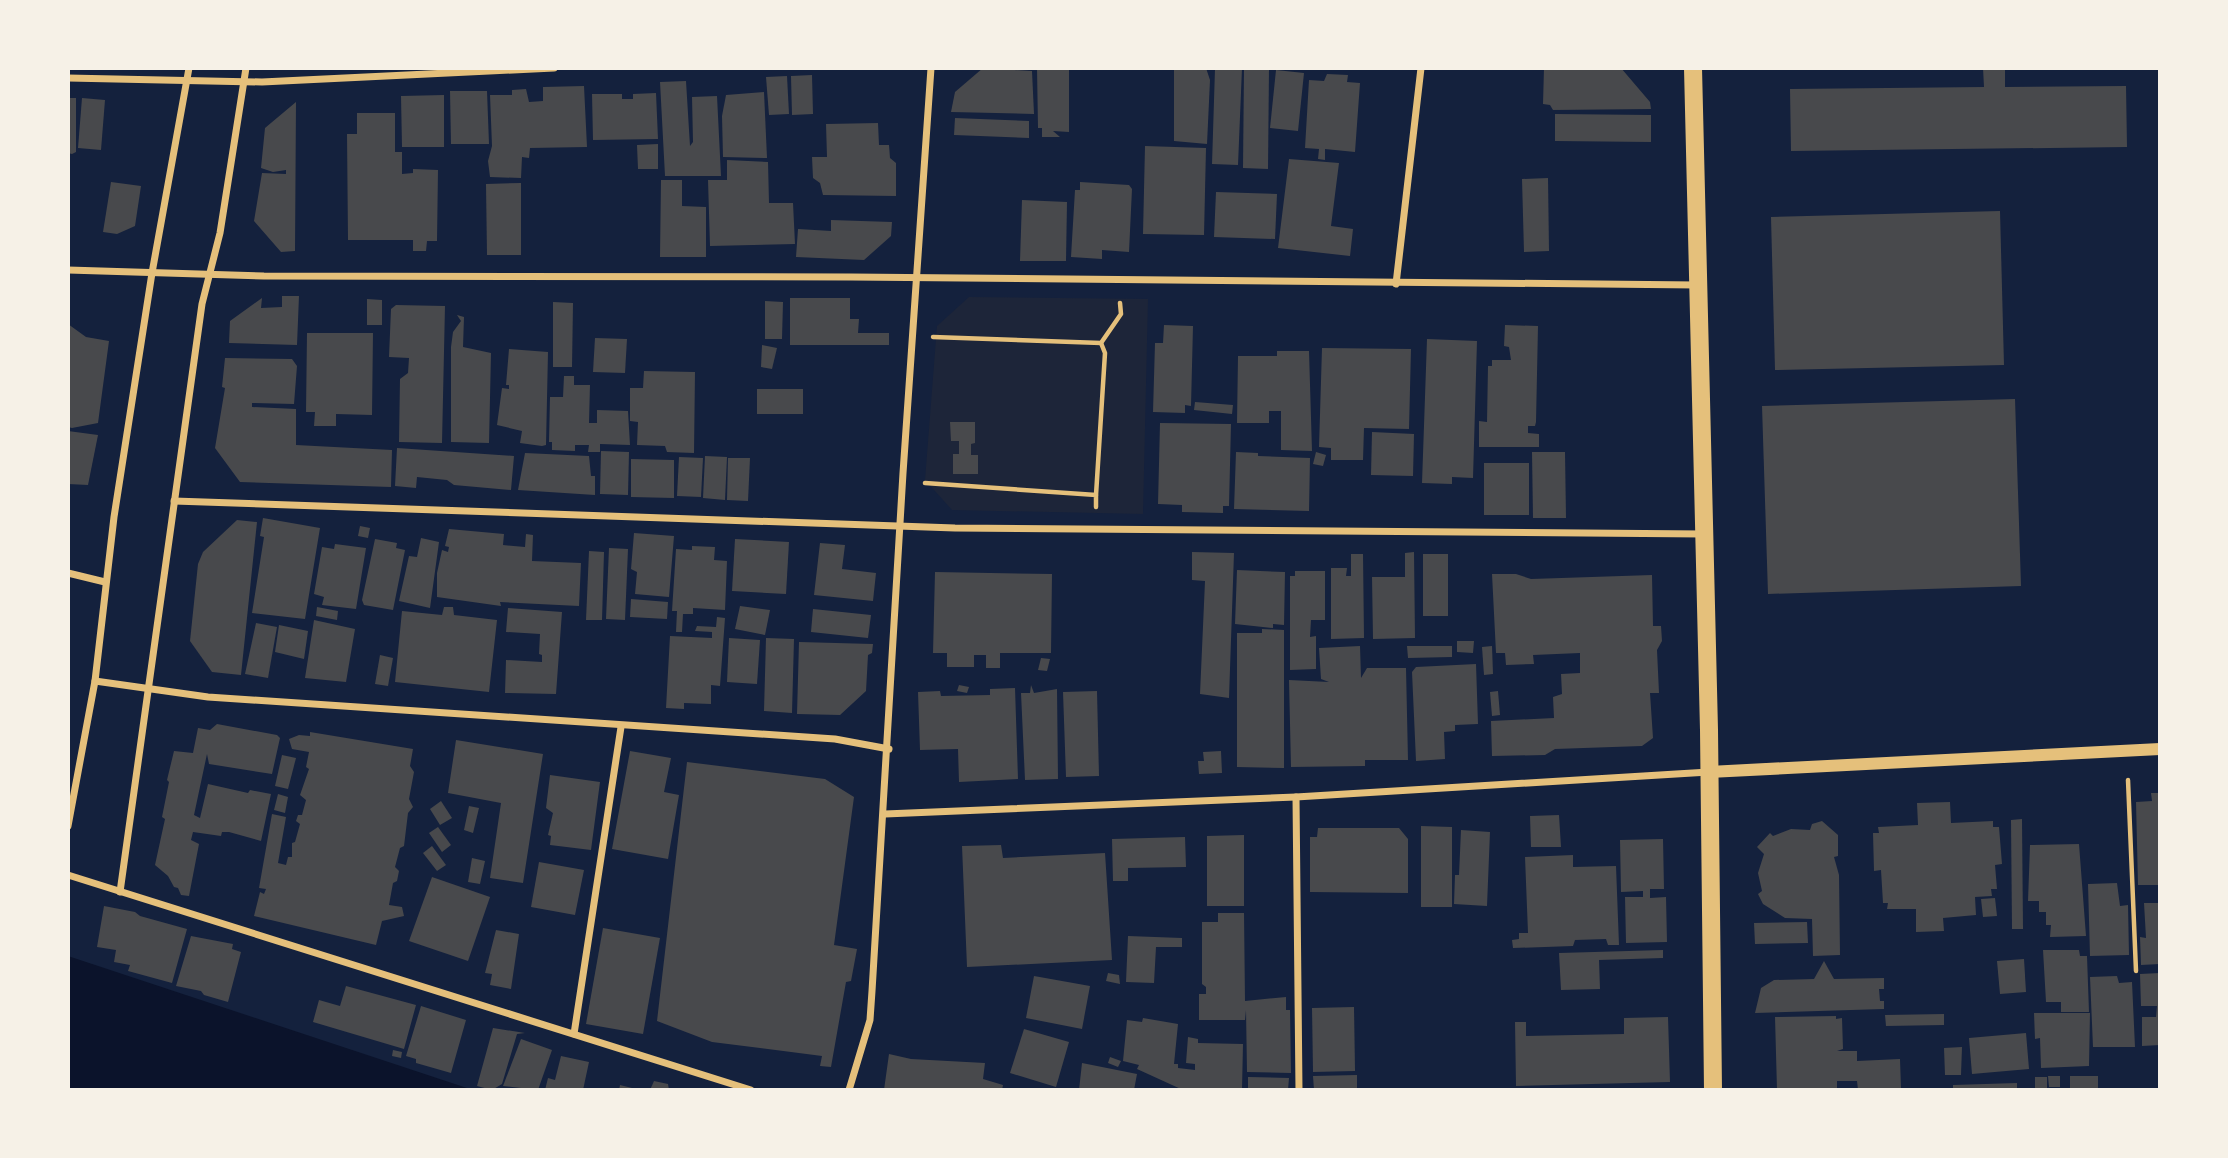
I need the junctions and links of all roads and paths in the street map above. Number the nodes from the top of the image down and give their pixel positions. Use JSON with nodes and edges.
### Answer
{"nodes":[{"id":1,"x":189,"y":68,"type":"edge"},
{"id":2,"x":246,"y":68,"type":"edge"},
{"id":3,"x":554,"y":68,"type":"edge"},
{"id":4,"x":931,"y":68,"type":"edge"},
{"id":5,"x":1421,"y":68,"type":"edge"},
{"id":6,"x":1693,"y":68,"type":"edge"},
{"id":7,"x":68,"y":78,"type":"edge"},
{"id":8,"x":187,"y":81,"type":"junction"},
{"id":9,"x":244,"y":82,"type":"junction"},
{"id":10,"x":68,"y":270,"type":"edge"},
{"id":11,"x":152,"y":273,"type":"junction"},
{"id":12,"x":211,"y":274,"type":"junction"},
{"id":13,"x":916,"y":278,"type":"junction"},
{"id":14,"x":1119,"y":281,"type":"junction"},
{"id":15,"x":1396,"y":284,"type":"junction"},
{"id":16,"x":1697,"y":285,"type":"junction"},
{"id":17,"x":912,"y":335,"type":"junction"},
{"id":18,"x":1101,"y":344,"type":"junction"},
{"id":19,"x":922,"y":483,"type":"dead end"},
{"id":20,"x":1096,"y":495,"type":"junction"},
{"id":21,"x":174,"y":500,"type":"junction"},
{"id":22,"x":901,"y":526,"type":"junction"},
{"id":23,"x":1095,"y":529,"type":"junction"},
{"id":24,"x":1703,"y":534,"type":"junction"},
{"id":25,"x":68,"y":573,"type":"edge"},
{"id":26,"x":105,"y":582,"type":"junction"},
{"id":27,"x":95,"y":681,"type":"junction"},
{"id":28,"x":149,"y":689,"type":"junction"},
{"id":29,"x":621,"y":727,"type":"junction"},
{"id":30,"x":889,"y":749,"type":"junction"},
{"id":31,"x":2160,"y":749,"type":"edge"},
{"id":32,"x":1709,"y":772,"type":"junction"},
{"id":33,"x":2128,"y":779,"type":"dead end"},
{"id":34,"x":1296,"y":797,"type":"junction"},
{"id":35,"x":885,"y":814,"type":"junction"},
{"id":36,"x":68,"y":826,"type":"edge"},
{"id":37,"x":68,"y":875,"type":"edge"},
{"id":38,"x":120,"y":892,"type":"junction"},
{"id":39,"x":2136,"y":971,"type":"dead end"},
{"id":40,"x":574,"y":1034,"type":"junction"},
{"id":41,"x":751,"y":1090,"type":"edge"},
{"id":42,"x":849,"y":1090,"type":"edge"},
{"id":43,"x":1299,"y":1090,"type":"edge"},
{"id":44,"x":1713,"y":1090,"type":"edge"}],
"edges":[{"from":1,"to":8,"type":"street"},
{"from":2,"to":9,"type":"street"},
{"from":3,"to":9,"type":"street"},
{"from":4,"to":13,"type":"street"},
{"from":5,"to":15,"type":"street"},
{"from":6,"to":16,"type":"main road"},
{"from":7,"to":8,"type":"street"},
{"from":8,"to":9,"type":"street"},
{"from":8,"to":11,"type":"street"},
{"from":9,"to":12,"type":"street"},
{"from":10,"to":11,"type":"street"},
{"from":11,"to":12,"type":"street"},
{"from":11,"to":26,"type":"street"},
{"from":12,"to":13,"type":"street"},
{"from":12,"to":21,"type":"street"},
{"from":13,"to":14,"type":"street"},
{"from":13,"to":17,"type":"street"},
{"from":14,"to":15,"type":"street"},
{"from":14,"to":18,"type":"path"},
{"from":15,"to":16,"type":"street"},
{"from":16,"to":24,"type":"main road"},
{"from":17,"to":18,"type":"path"},
{"from":17,"to":22,"type":"street"},
{"from":18,"to":20,"type":"path"},
{"from":19,"to":20,"type":"path"},
{"from":20,"to":23,"type":"path"},
{"from":21,"to":22,"type":"street"},
{"from":21,"to":28,"type":"street"},
{"from":22,"to":23,"type":"street"},
{"from":22,"to":30,"type":"street"},
{"from":23,"to":24,"type":"street"},
{"from":24,"to":32,"type":"main road"},
{"from":25,"to":26,"type":"street"},
{"from":26,"to":27,"type":"street"},
{"from":27,"to":28,"type":"street"},
{"from":27,"to":36,"type":"street"},
{"from":28,"to":29,"type":"street"},
{"from":28,"to":38,"type":"street"},
{"from":29,"to":30,"type":"street"},
{"from":29,"to":40,"type":"street"},
{"from":30,"to":35,"type":"street"},
{"from":31,"to":32,"type":"street"},
{"from":32,"to":34,"type":"street"},
{"from":32,"to":44,"type":"main road"},
{"from":33,"to":39,"type":"path"},
{"from":34,"to":35,"type":"street"},
{"from":34,"to":43,"type":"street"},
{"from":35,"to":42,"type":"street"},
{"from":37,"to":38,"type":"street"},
{"from":38,"to":40,"type":"street"},
{"from":40,"to":41,"type":"street"}]}
